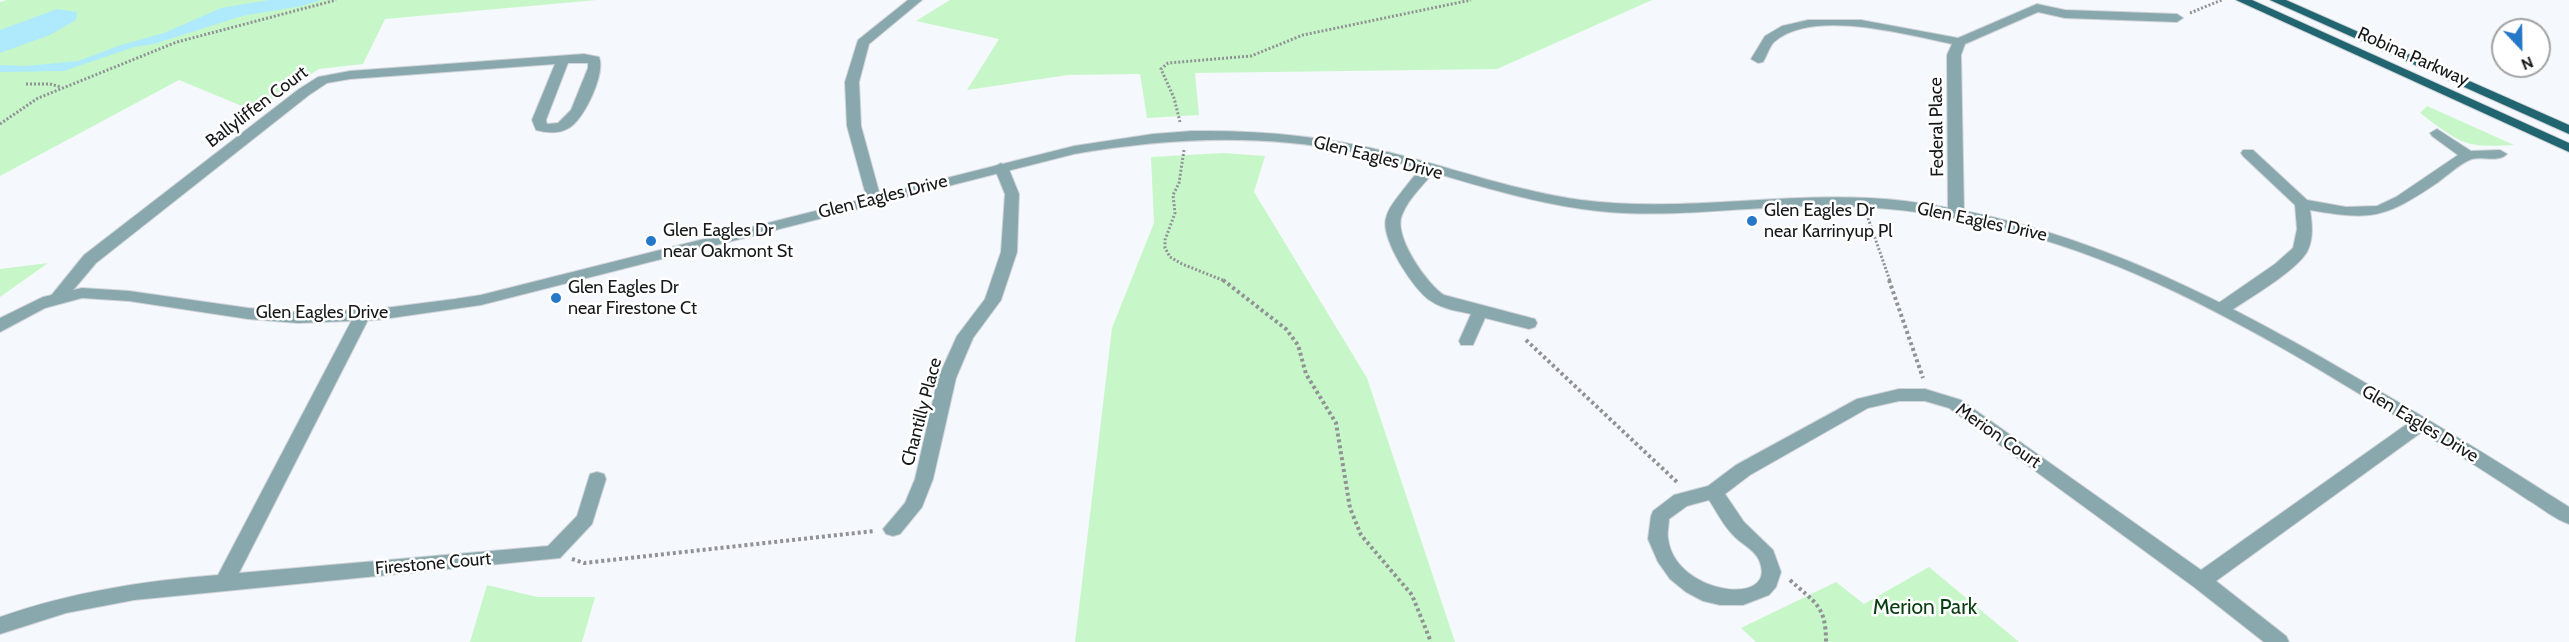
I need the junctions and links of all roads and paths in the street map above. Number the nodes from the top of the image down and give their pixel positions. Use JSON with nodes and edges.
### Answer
{"nodes":[{"id":1,"x":336,"y":0,"type":"edge"},
{"id":2,"x":916,"y":0,"type":"edge"},
{"id":3,"x":1471,"y":0,"type":"edge"},
{"id":4,"x":2222,"y":0,"type":"edge"},
{"id":5,"x":2242,"y":0,"type":"edge"},
{"id":6,"x":2276,"y":0,"type":"edge"},
{"id":7,"x":2035,"y":4,"type":"edge"},
{"id":8,"x":2177,"y":18,"type":"joint"},
{"id":9,"x":1959,"y":42,"type":"junction"},
{"id":10,"x":1758,"y":59,"type":"dead end"},
{"id":11,"x":563,"y":60,"type":"junction"},
{"id":12,"x":26,"y":84,"type":"dead end"},
{"id":13,"x":62,"y":87,"type":"junction"},
{"id":14,"x":0,"y":124,"type":"edge"},
{"id":15,"x":2569,"y":130,"type":"edge"},
{"id":16,"x":2438,"y":134,"type":"dead end"},
{"id":17,"x":1183,"y":135,"type":"junction"},
{"id":18,"x":2569,"y":148,"type":"edge"},
{"id":19,"x":2248,"y":153,"type":"dead end"},
{"id":20,"x":2500,"y":154,"type":"dead end"},
{"id":21,"x":2468,"y":155,"type":"junction"},
{"id":22,"x":1001,"y":167,"type":"junction"},
{"id":23,"x":1429,"y":169,"type":"junction"},
{"id":24,"x":874,"y":199,"type":"junction"},
{"id":25,"x":2302,"y":204,"type":"junction"},
{"id":26,"x":1865,"y":212,"type":"dead end"},
{"id":27,"x":1956,"y":213,"type":"junction"},
{"id":28,"x":58,"y":297,"type":"junction"},
{"id":29,"x":2223,"y":308,"type":"junction"},
{"id":30,"x":1480,"y":311,"type":"junction"},
{"id":31,"x":362,"y":316,"type":"junction"},
{"id":32,"x":1529,"y":323,"type":"joint"},
{"id":33,"x":0,"y":326,"type":"edge"},
{"id":34,"x":1467,"y":341,"type":"dead end"},
{"id":35,"x":1925,"y":395,"type":"junction"},
{"id":36,"x":2420,"y":424,"type":"junction"},
{"id":37,"x":597,"y":479,"type":"dead end"},
{"id":38,"x":1705,"y":495,"type":"junction"},
{"id":39,"x":2569,"y":517,"type":"edge"},
{"id":40,"x":893,"y":529,"type":"joint"},
{"id":41,"x":553,"y":553,"type":"junction"},
{"id":42,"x":1771,"y":574,"type":"junction"},
{"id":43,"x":2201,"y":581,"type":"junction"},
{"id":44,"x":224,"y":582,"type":"junction"},
{"id":45,"x":0,"y":626,"type":"edge"},
{"id":46,"x":1431,"y":642,"type":"edge"},
{"id":47,"x":1826,"y":642,"type":"edge"},
{"id":48,"x":2279,"y":642,"type":"edge"}],
"edges":[{"from":1,"to":13,"type":"path"},
{"from":2,"to":24,"type":"street"},
{"from":3,"to":17,"type":"path"},
{"from":4,"to":8,"type":"path"},
{"from":5,"to":18,"type":"main road","name":"Robina Parkway"},
{"from":6,"to":15,"type":"main road","name":"Robina Parkway"},
{"from":7,"to":8,"type":"street"},
{"from":7,"to":9,"type":"street"},
{"from":9,"to":10,"type":"street"},
{"from":9,"to":27,"type":"street","name":"Federal Place"},
{"from":11,"to":11,"type":"street","name":"Ballyliffen Court"},
{"from":11,"to":28,"type":"street","name":"Ballyliffen Court"},
{"from":12,"to":13,"type":"path"},
{"from":13,"to":14,"type":"path"},
{"from":16,"to":21,"type":"street"},
{"from":17,"to":22,"type":"street","name":"Glen Eagles Drive"},
{"from":17,"to":23,"type":"street","name":"Glen Eagles Drive"},
{"from":17,"to":46,"type":"path"},
{"from":19,"to":25,"type":"street"},
{"from":20,"to":21,"type":"street"},
{"from":21,"to":25,"type":"street"},
{"from":22,"to":24,"type":"street","name":"Glen Eagles Drive"},
{"from":22,"to":40,"type":"street","name":"Chantilly Place"},
{"from":23,"to":27,"type":"street","name":"Glen Eagles Drive"},
{"from":23,"to":30,"type":"street"},
{"from":24,"to":31,"type":"street","name":"Glen Eagles Drive"},
{"from":25,"to":29,"type":"street"},
{"from":26,"to":35,"type":"path"},
{"from":27,"to":29,"type":"street","name":"Glen Eagles Drive"},
{"from":28,"to":31,"type":"street","name":"Glen Eagles Drive"},
{"from":28,"to":33,"type":"street"},
{"from":29,"to":36,"type":"street","name":"Glen Eagles Drive"},
{"from":30,"to":32,"type":"street"},
{"from":30,"to":34,"type":"street"},
{"from":31,"to":44,"type":"street"},
{"from":32,"to":38,"type":"path"},
{"from":35,"to":38,"type":"street","name":"Merion Court"},
{"from":35,"to":43,"type":"street","name":"Merion Court"},
{"from":36,"to":39,"type":"street","name":"Glen Eagles Drive"},
{"from":36,"to":43,"type":"street"},
{"from":37,"to":41,"type":"street"},
{"from":38,"to":42,"type":"street"},
{"from":38,"to":42,"type":"street","name":"Merion Court"},
{"from":40,"to":41,"type":"path"},
{"from":41,"to":44,"type":"street","name":"Firestone Court"},
{"from":42,"to":47,"type":"path"},
{"from":43,"to":48,"type":"street","name":"Merion Court"},
{"from":44,"to":45,"type":"street","name":"Firestone Court"}]}
